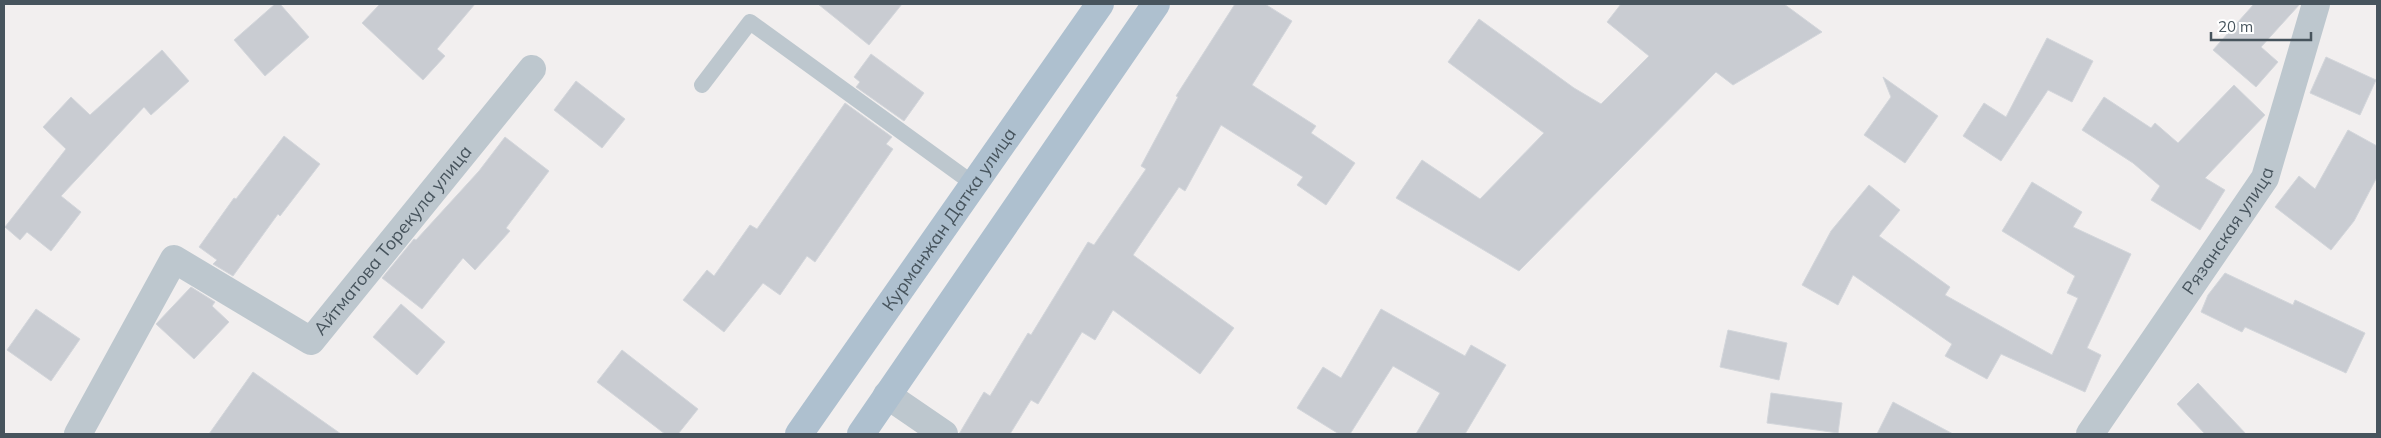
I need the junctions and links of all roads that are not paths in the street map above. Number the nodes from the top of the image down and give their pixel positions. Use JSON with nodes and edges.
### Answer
{"nodes":[{"id":1,"x":1100,"y":4,"type":"edge"},
{"id":2,"x":1156,"y":4,"type":"edge"},
{"id":3,"x":2316,"y":4,"type":"edge"},
{"id":4,"x":532,"y":69,"type":"dead end"},
{"id":5,"x":702,"y":85,"type":"dead end"},
{"id":6,"x":975,"y":185,"type":"junction"},
{"id":7,"x":887,"y":396,"type":"junction"},
{"id":8,"x":78,"y":434,"type":"edge"},
{"id":9,"x":799,"y":434,"type":"edge"},
{"id":10,"x":861,"y":434,"type":"edge"},
{"id":11,"x":944,"y":434,"type":"edge"},
{"id":12,"x":2090,"y":434,"type":"edge"}],
"edges":[{"from":1,"to":6,"type":"main road","name":"Курманжан Датка улица"},
{"from":2,"to":7,"type":"main road"},
{"from":3,"to":12,"type":"street","name":"Рязанская улица"},
{"from":4,"to":8,"type":"street","name":"Айтматова Торекула улица"},
{"from":5,"to":6,"type":"lane"},
{"from":6,"to":9,"type":"main road","name":"Курманжан Датка улица"},
{"from":7,"to":10,"type":"main road"},
{"from":7,"to":11,"type":"street"}]}
